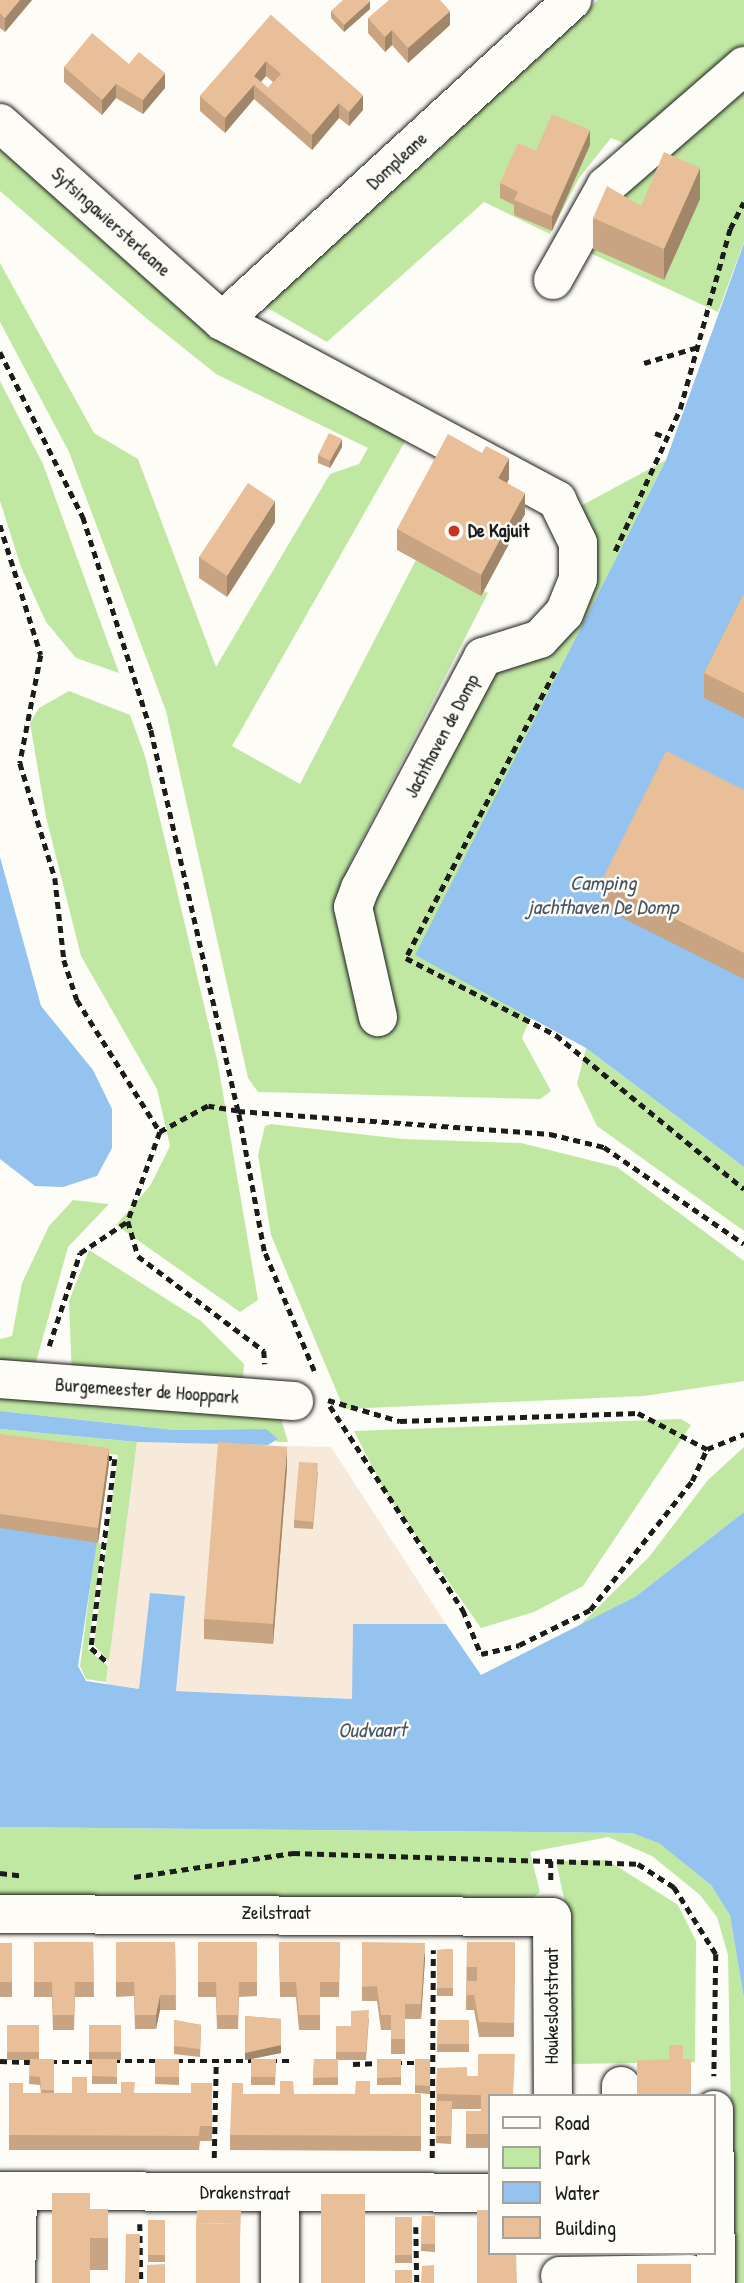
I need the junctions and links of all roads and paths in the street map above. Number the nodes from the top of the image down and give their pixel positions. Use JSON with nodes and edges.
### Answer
{"nodes":[{"id":1,"x":572,"y":0,"type":"edge"},
{"id":2,"x":744,"y":66,"type":"edge"},
{"id":3,"x":0,"y":123,"type":"edge"},
{"id":4,"x":744,"y":202,"type":"edge"},
{"id":5,"x":553,"y":280,"type":"dead end"},
{"id":6,"x":222,"y":321,"type":"junction"},
{"id":7,"x":698,"y":347,"type":"junction"},
{"id":8,"x":0,"y":352,"type":"edge"},
{"id":9,"x":644,"y":363,"type":"dead end"},
{"id":10,"x":655,"y":433,"type":"dead end"},
{"id":11,"x":668,"y":438,"type":"junction"},
{"id":12,"x":0,"y":525,"type":"edge"},
{"id":13,"x":612,"y":558,"type":"dead end"},
{"id":14,"x":557,"y":667,"type":"dead end"},
{"id":15,"x":378,"y":1017,"type":"dead end"},
{"id":16,"x":237,"y":1111,"type":"junction"},
{"id":17,"x":160,"y":1132,"type":"junction"},
{"id":18,"x":744,"y":1189,"type":"edge"},
{"id":19,"x":128,"y":1222,"type":"junction"},
{"id":20,"x":744,"y":1244,"type":"edge"},
{"id":21,"x":0,"y":1379,"type":"edge"},
{"id":22,"x":37,"y":1382,"type":"junction"},
{"id":23,"x":305,"y":1393,"type":"junction"},
{"id":24,"x":744,"y":1434,"type":"edge"},
{"id":25,"x":707,"y":1449,"type":"junction"},
{"id":26,"x":90,"y":1455,"type":"edge"},
{"id":27,"x":107,"y":1662,"type":"dead end"},
{"id":28,"x":433,"y":1912,"type":"junction"},
{"id":29,"x":0,"y":1914,"type":"edge"},
{"id":30,"x":552,"y":1917,"type":"joint"},
{"id":31,"x":0,"y":2061,"type":"edge"},
{"id":32,"x":216,"y":2061,"type":"junction"},
{"id":33,"x":290,"y":2061,"type":"dead end"},
{"id":34,"x":433,"y":2062,"type":"junction"},
{"id":35,"x":353,"y":2064,"type":"dead end"},
{"id":36,"x":553,"y":2094,"type":"edge"},
{"id":37,"x":9,"y":2191,"type":"edge"},
{"id":38,"x":139,"y":2192,"type":"junction"},
{"id":39,"x":213,"y":2192,"type":"junction"},
{"id":40,"x":280,"y":2193,"type":"junction"},
{"id":41,"x":489,"y":2193,"type":"edge"},
{"id":42,"x":424,"y":2194,"type":"junction"},
{"id":43,"x":716,"y":2255,"type":"edge"},
{"id":44,"x":619,"y":2264,"type":"edge"},
{"id":45,"x":560,"y":2271,"type":"edge"},
{"id":46,"x":716,"y":2278,"type":"edge"},
{"id":47,"x":16,"y":2283,"type":"edge"},
{"id":48,"x":141,"y":2283,"type":"edge"},
{"id":49,"x":280,"y":2283,"type":"edge"},
{"id":50,"x":417,"y":2283,"type":"edge"}],
"edges":[{"from":1,"to":6,"type":"street","name":"Dompleane"},
{"from":2,"to":5,"type":"street"},
{"from":3,"to":6,"type":"street","name":"Sytsingawiersterleane"},
{"from":4,"to":7,"type":"path"},
{"from":6,"to":15,"type":"street","name":"Jachthaven de Domp"},
{"from":7,"to":9,"type":"path"},
{"from":7,"to":11,"type":"path"},
{"from":8,"to":16,"type":"path"},
{"from":10,"to":11,"type":"path"},
{"from":11,"to":13,"type":"path"},
{"from":12,"to":17,"type":"path"},
{"from":14,"to":18,"type":"path"},
{"from":16,"to":17,"type":"path"},
{"from":16,"to":20,"type":"path"},
{"from":16,"to":23,"type":"path"},
{"from":17,"to":19,"type":"path"},
{"from":19,"to":22,"type":"path"},
{"from":19,"to":23,"type":"path"},
{"from":21,"to":22,"type":"street","name":"Burgemeester de Hooppark"},
{"from":22,"to":23,"type":"street","name":"Burgemeester de Hooppark"},
{"from":23,"to":25,"type":"path"},
{"from":23,"to":25,"type":"path"},
{"from":24,"to":25,"type":"path"},
{"from":26,"to":27,"type":"path"},
{"from":28,"to":29,"type":"street","name":"Zeilstraat"},
{"from":28,"to":30,"type":"street","name":"Zeilstraat"},
{"from":28,"to":34,"type":"path"},
{"from":30,"to":36,"type":"street","name":"Houkeslootstraat"},
{"from":31,"to":32,"type":"path"},
{"from":32,"to":33,"type":"path"},
{"from":32,"to":39,"type":"path"},
{"from":34,"to":35,"type":"path"},
{"from":34,"to":42,"type":"path"},
{"from":37,"to":38,"type":"street","name":"Drakenstraat"},
{"from":37,"to":47,"type":"street"},
{"from":38,"to":39,"type":"street","name":"Drakenstraat"},
{"from":38,"to":48,"type":"path"},
{"from":39,"to":40,"type":"street","name":"Drakenstraat"},
{"from":40,"to":42,"type":"street","name":"Drakenstraat"},
{"from":40,"to":49,"type":"street"},
{"from":41,"to":42,"type":"street","name":"Drakenstraat"},
{"from":42,"to":50,"type":"path"},
{"from":43,"to":46,"type":"street"},
{"from":44,"to":45,"type":"street"},
{"from":44,"to":46,"type":"street"}]}
